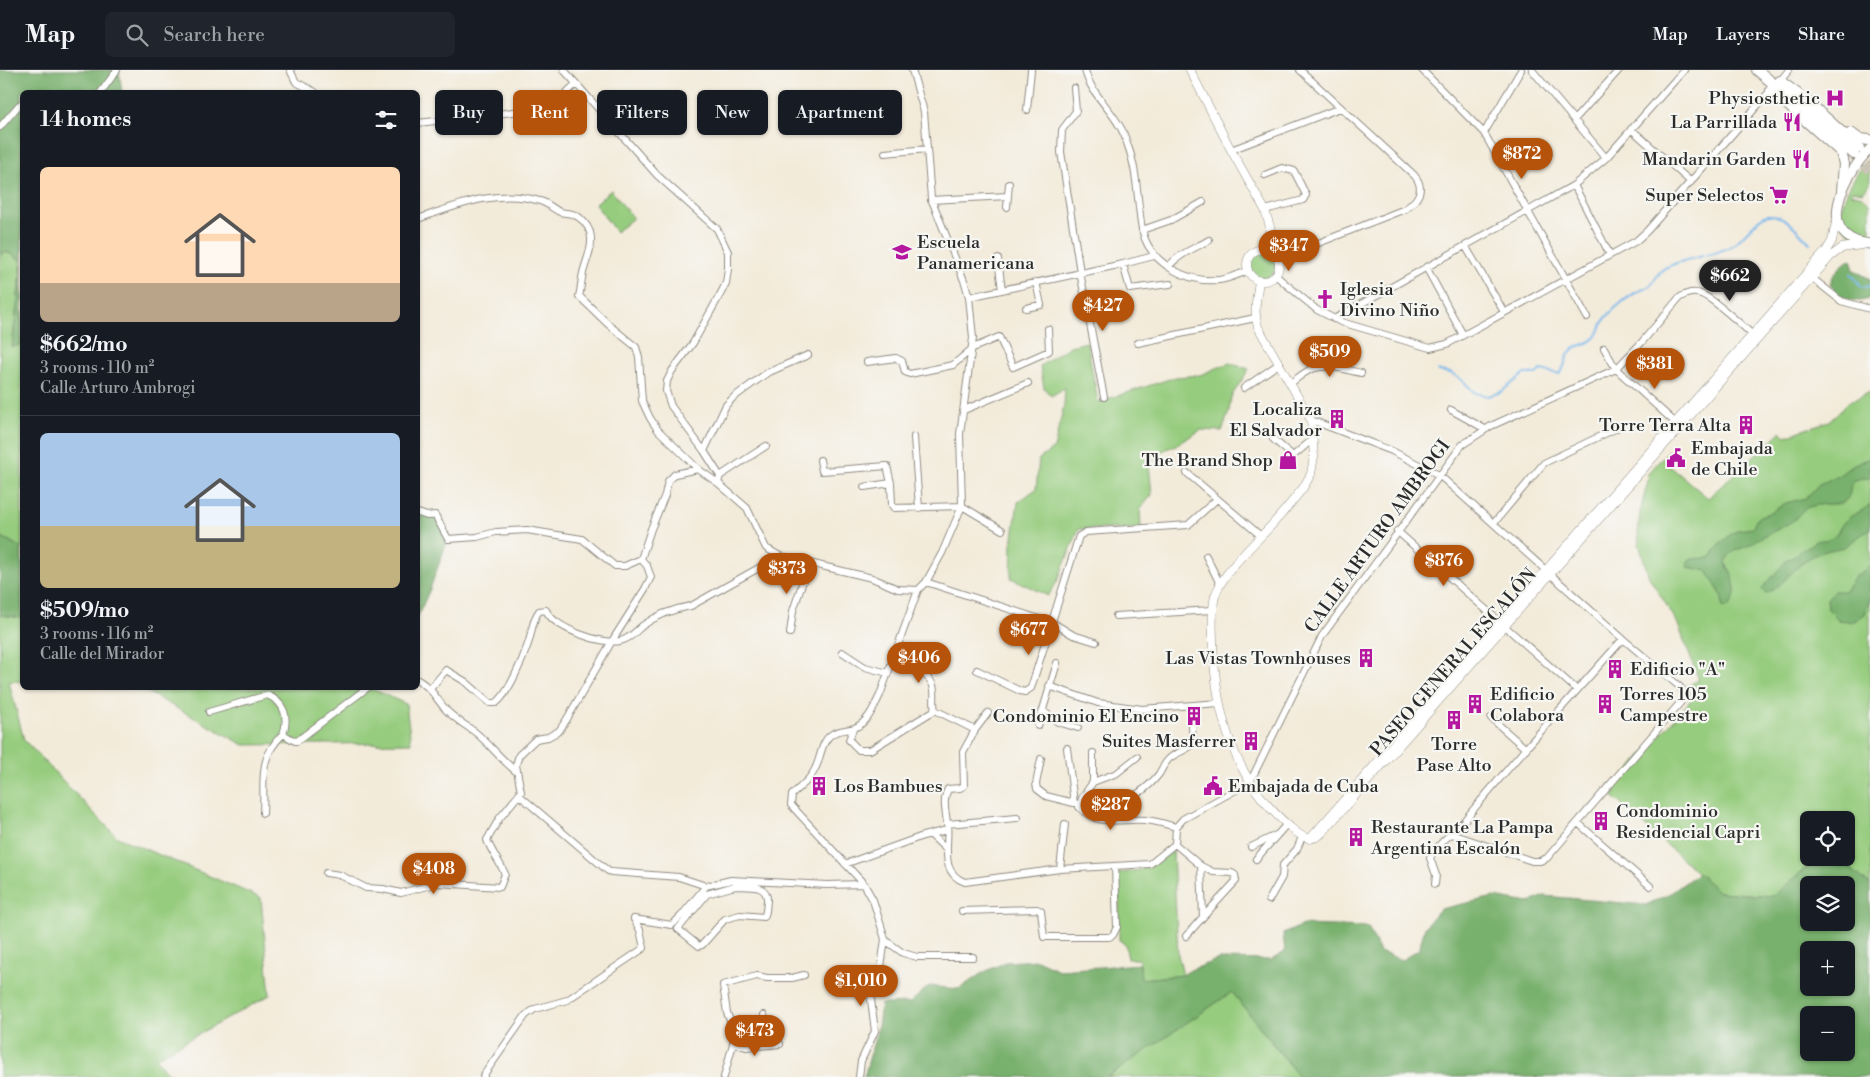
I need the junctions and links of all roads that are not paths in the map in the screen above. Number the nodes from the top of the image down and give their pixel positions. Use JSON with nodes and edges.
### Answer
{"nodes":[{"id":1,"x":118,"y":70,"type":"edge"},
{"id":2,"x":290,"y":70,"type":"edge"},
{"id":3,"x":564,"y":70,"type":"edge"},
{"id":4,"x":912,"y":70,"type":"edge"},
{"id":5,"x":1031,"y":70,"type":"edge"},
{"id":6,"x":1086,"y":70,"type":"edge"},
{"id":7,"x":1190,"y":70,"type":"edge"},
{"id":8,"x":1300,"y":70,"type":"edge"},
{"id":9,"x":1422,"y":70,"type":"edge"},
{"id":10,"x":1521,"y":70,"type":"edge"},
{"id":11,"x":1532,"y":70,"type":"edge"},
{"id":12,"x":1619,"y":70,"type":"edge"},
{"id":13,"x":1684,"y":70,"type":"edge"},
{"id":14,"x":1757,"y":70,"type":"edge"},
{"id":15,"x":1767,"y":70,"type":"edge"},
{"id":16,"x":1789,"y":70,"type":"edge"},
{"id":17,"x":576,"y":84,"type":"junction"},
{"id":18,"x":1775,"y":85,"type":"junction"},
{"id":19,"x":1074,"y":88,"type":"dead end"},
{"id":20,"x":103,"y":90,"type":"edge"},
{"id":21,"x":311,"y":90,"type":"edge"},
{"id":22,"x":20,"y":105,"type":"edge"},
{"id":23,"x":1340,"y":108,"type":"junction"},
{"id":24,"x":1027,"y":110,"type":"dead end"},
{"id":25,"x":1574,"y":120,"type":"junction"},
{"id":26,"x":420,"y":123,"type":"edge"},
{"id":27,"x":0,"y":127,"type":"edge"},
{"id":28,"x":1631,"y":129,"type":"junction"},
{"id":29,"x":1484,"y":134,"type":"junction"},
{"id":30,"x":1870,"y":140,"type":"edge"},
{"id":31,"x":927,"y":148,"type":"junction"},
{"id":32,"x":1231,"y":150,"type":"junction"},
{"id":33,"x":1861,"y":150,"type":"edge"},
{"id":34,"x":885,"y":153,"type":"dead end"},
{"id":35,"x":1606,"y":158,"type":"junction"},
{"id":36,"x":1266,"y":175,"type":"dead end"},
{"id":37,"x":1691,"y":182,"type":"junction"},
{"id":38,"x":1008,"y":184,"type":"dead end"},
{"id":39,"x":1574,"y":186,"type":"junction"},
{"id":40,"x":1842,"y":191,"type":"junction"},
{"id":41,"x":1008,"y":196,"type":"junction"},
{"id":42,"x":931,"y":200,"type":"junction"},
{"id":43,"x":1203,"y":202,"type":"dead end"},
{"id":44,"x":1007,"y":207,"type":"dead end"},
{"id":45,"x":1265,"y":210,"type":"junction"},
{"id":46,"x":1528,"y":212,"type":"junction"},
{"id":47,"x":420,"y":218,"type":"edge"},
{"id":48,"x":1837,"y":218,"type":"junction"},
{"id":49,"x":1142,"y":230,"type":"junction"},
{"id":50,"x":1209,"y":240,"type":"dead end"},
{"id":51,"x":1869,"y":244,"type":"edge"},
{"id":52,"x":1466,"y":247,"type":"junction"},
{"id":53,"x":1266,"y":250,"type":"junction"},
{"id":54,"x":1610,"y":255,"type":"junction"},
{"id":55,"x":1154,"y":256,"type":"junction"},
{"id":56,"x":998,"y":259,"type":"dead end"},
{"id":57,"x":1278,"y":259,"type":"junction"},
{"id":58,"x":1124,"y":264,"type":"junction"},
{"id":59,"x":1169,"y":266,"type":"junction"},
{"id":60,"x":1426,"y":267,"type":"junction"},
{"id":61,"x":1248,"y":271,"type":"junction"},
{"id":62,"x":1080,"y":272,"type":"junction"},
{"id":63,"x":1275,"y":275,"type":"junction"},
{"id":64,"x":1812,"y":277,"type":"junction"},
{"id":65,"x":1259,"y":280,"type":"junction"},
{"id":66,"x":1566,"y":280,"type":"junction"},
{"id":67,"x":1036,"y":282,"type":"junction"},
{"id":68,"x":1170,"y":284,"type":"dead end"},
{"id":69,"x":1002,"y":290,"type":"junction"},
{"id":70,"x":969,"y":297,"type":"junction"},
{"id":71,"x":1026,"y":308,"type":"dead end"},
{"id":72,"x":1870,"y":309,"type":"edge"},
{"id":73,"x":1504,"y":312,"type":"junction"},
{"id":74,"x":1587,"y":317,"type":"dead end"},
{"id":75,"x":1255,"y":318,"type":"junction"},
{"id":76,"x":1334,"y":319,"type":"junction"},
{"id":77,"x":1048,"y":329,"type":"dead end"},
{"id":78,"x":1463,"y":334,"type":"junction"},
{"id":79,"x":1755,"y":337,"type":"junction"},
{"id":80,"x":1138,"y":343,"type":"dead end"},
{"id":81,"x":973,"y":348,"type":"junction"},
{"id":82,"x":1604,"y":348,"type":"dead end"},
{"id":83,"x":808,"y":355,"type":"dead end"},
{"id":84,"x":867,"y":362,"type":"dead end"},
{"id":85,"x":1280,"y":363,"type":"junction"},
{"id":86,"x":1616,"y":369,"type":"junction"},
{"id":87,"x":1361,"y":374,"type":"dead end"},
{"id":88,"x":1028,"y":383,"type":"dead end"},
{"id":89,"x":1291,"y":383,"type":"junction"},
{"id":90,"x":1244,"y":388,"type":"dead end"},
{"id":91,"x":1104,"y":397,"type":"dead end"},
{"id":92,"x":964,"y":410,"type":"junction"},
{"id":93,"x":1451,"y":410,"type":"dead end"},
{"id":94,"x":1312,"y":420,"type":"junction"},
{"id":95,"x":1678,"y":425,"type":"junction"},
{"id":96,"x":1617,"y":428,"type":"dead end"},
{"id":97,"x":1485,"y":429,"type":"junction"},
{"id":98,"x":914,"y":437,"type":"dead end"},
{"id":99,"x":1273,"y":439,"type":"dead end"},
{"id":100,"x":1313,"y":439,"type":"junction"},
{"id":101,"x":766,"y":446,"type":"dead end"},
{"id":102,"x":704,"y":450,"type":"junction"},
{"id":103,"x":820,"y":460,"type":"dead end"},
{"id":104,"x":698,"y":469,"type":"junction"},
{"id":105,"x":1187,"y":473,"type":"dead end"},
{"id":106,"x":1439,"y":475,"type":"junction"},
{"id":107,"x":719,"y":479,"type":"junction"},
{"id":108,"x":892,"y":483,"type":"junction"},
{"id":109,"x":864,"y":487,"type":"dead end"},
{"id":110,"x":1217,"y":499,"type":"junction"},
{"id":111,"x":962,"y":506,"type":"junction"},
{"id":112,"x":919,"y":508,"type":"junction"},
{"id":113,"x":420,"y":513,"type":"edge"},
{"id":114,"x":1494,"y":523,"type":"junction"},
{"id":115,"x":1002,"y":530,"type":"dead end"},
{"id":116,"x":1397,"y":532,"type":"junction"},
{"id":117,"x":1261,"y":536,"type":"junction"},
{"id":118,"x":780,"y":556,"type":"junction"},
{"id":119,"x":1206,"y":556,"type":"dead end"},
{"id":120,"x":641,"y":559,"type":"junction"},
{"id":121,"x":809,"y":563,"type":"junction"},
{"id":122,"x":1549,"y":571,"type":"junction"},
{"id":123,"x":926,"y":582,"type":"junction"},
{"id":124,"x":1220,"y":584,"type":"junction"},
{"id":125,"x":918,"y":590,"type":"junction"},
{"id":126,"x":1212,"y":610,"type":"junction"},
{"id":127,"x":1116,"y":616,"type":"dead end"},
{"id":128,"x":1052,"y":623,"type":"junction"},
{"id":129,"x":1503,"y":624,"type":"junction"},
{"id":130,"x":790,"y":632,"type":"dead end"},
{"id":131,"x":1623,"y":639,"type":"junction"},
{"id":132,"x":612,"y":641,"type":"junction"},
{"id":133,"x":1096,"y":642,"type":"dead end"},
{"id":134,"x":842,"y":652,"type":"dead end"},
{"id":135,"x":1056,"y":663,"type":"dead end"},
{"id":136,"x":891,"y":665,"type":"junction"},
{"id":137,"x":977,"y":670,"type":"dead end"},
{"id":138,"x":888,"y":672,"type":"junction"},
{"id":139,"x":420,"y":682,"type":"edge"},
{"id":140,"x":1049,"y":686,"type":"junction"},
{"id":141,"x":430,"y":689,"type":"junction"},
{"id":142,"x":364,"y":690,"type":"edge"},
{"id":143,"x":1578,"y":690,"type":"junction"},
{"id":144,"x":1219,"y":703,"type":"junction"},
{"id":145,"x":935,"y":710,"type":"junction"},
{"id":146,"x":1043,"y":710,"type":"junction"},
{"id":147,"x":209,"y":712,"type":"dead end"},
{"id":148,"x":988,"y":712,"type":"dead end"},
{"id":149,"x":1491,"y":718,"type":"dead end"},
{"id":150,"x":1038,"y":726,"type":"dead end"},
{"id":151,"x":1192,"y":726,"type":"dead end"},
{"id":152,"x":1078,"y":728,"type":"dead end"},
{"id":153,"x":852,"y":729,"type":"junction"},
{"id":154,"x":975,"y":730,"type":"junction"},
{"id":155,"x":283,"y":734,"type":"junction"},
{"id":156,"x":1067,"y":748,"type":"dead end"},
{"id":157,"x":1526,"y":749,"type":"junction"},
{"id":158,"x":1092,"y":753,"type":"dead end"},
{"id":159,"x":1137,"y":758,"type":"dead end"},
{"id":160,"x":1041,"y":759,"type":"dead end"},
{"id":161,"x":517,"y":772,"type":"junction"},
{"id":162,"x":1093,"y":782,"type":"junction"},
{"id":163,"x":1250,"y":782,"type":"junction"},
{"id":164,"x":519,"y":795,"type":"junction"},
{"id":165,"x":1076,"y":803,"type":"junction"},
{"id":166,"x":263,"y":813,"type":"dead end"},
{"id":167,"x":1017,"y":818,"type":"dead end"},
{"id":168,"x":1112,"y":821,"type":"junction"},
{"id":169,"x":1578,"y":822,"type":"junction"},
{"id":170,"x":1065,"y":824,"type":"dead end"},
{"id":171,"x":1286,"y":825,"type":"junction"},
{"id":172,"x":947,"y":827,"type":"junction"},
{"id":173,"x":1176,"y":827,"type":"junction"},
{"id":174,"x":1278,"y":834,"type":"junction"},
{"id":175,"x":1452,"y":834,"type":"junction"},
{"id":176,"x":930,"y":835,"type":"junction"},
{"id":177,"x":1306,"y":838,"type":"junction"},
{"id":178,"x":1175,"y":844,"type":"junction"},
{"id":179,"x":1252,"y":847,"type":"dead end"},
{"id":180,"x":946,"y":849,"type":"junction"},
{"id":181,"x":1256,"y":859,"type":"dead end"},
{"id":182,"x":845,"y":864,"type":"junction"},
{"id":183,"x":1115,"y":866,"type":"junction"},
{"id":184,"x":1201,"y":866,"type":"junction"},
{"id":185,"x":1060,"y":869,"type":"junction"},
{"id":186,"x":326,"y":873,"type":"dead end"},
{"id":187,"x":733,"y":883,"type":"junction"},
{"id":188,"x":864,"y":884,"type":"junction"},
{"id":189,"x":1435,"y":884,"type":"dead end"},
{"id":190,"x":706,"y":886,"type":"junction"},
{"id":191,"x":1650,"y":886,"type":"dead end"},
{"id":192,"x":1269,"y":900,"type":"dead end"},
{"id":193,"x":962,"y":911,"type":"dead end"},
{"id":194,"x":1203,"y":916,"type":"junction"},
{"id":195,"x":1186,"y":936,"type":"dead end"},
{"id":196,"x":885,"y":940,"type":"junction"},
{"id":197,"x":973,"y":957,"type":"dead end"},
{"id":198,"x":804,"y":975,"type":"dead end"},
{"id":199,"x":764,"y":1015,"type":"dead end"},
{"id":200,"x":733,"y":1043,"type":"junction"},
{"id":201,"x":780,"y":1044,"type":"dead end"},
{"id":202,"x":772,"y":1045,"type":"junction"},
{"id":203,"x":484,"y":1076,"type":"edge"},
{"id":204,"x":724,"y":1077,"type":"edge"},
{"id":205,"x":859,"y":1077,"type":"edge"}],
"edges":[{"from":1,"to":20,"type":"street"},
{"from":2,"to":21,"type":"street"},
{"from":3,"to":17,"type":"street"},
{"from":4,"to":31,"type":"street"},
{"from":5,"to":24,"type":"street"},
{"from":6,"to":49,"type":"street"},
{"from":7,"to":32,"type":"street"},
{"from":8,"to":23,"type":"street"},
{"from":9,"to":29,"type":"street"},
{"from":10,"to":29,"type":"street"},
{"from":11,"to":25,"type":"street"},
{"from":12,"to":25,"type":"street"},
{"from":13,"to":28,"type":"street"},
{"from":14,"to":18,"type":"main road"},
{"from":15,"to":18,"type":"main road"},
{"from":16,"to":18,"type":"street"},
{"from":17,"to":26,"type":"street"},
{"from":17,"to":102,"type":"street"},
{"from":18,"to":30,"type":"main road"},
{"from":18,"to":33,"type":"main road"},
{"from":18,"to":37,"type":"street"},
{"from":18,"to":40,"type":"main road"},
{"from":19,"to":62,"type":"street"},
{"from":22,"to":27,"type":"street"},
{"from":23,"to":32,"type":"street"},
{"from":23,"to":57,"type":"street"},
{"from":25,"to":35,"type":"street"},
{"from":28,"to":35,"type":"street"},
{"from":28,"to":37,"type":"street"},
{"from":29,"to":46,"type":"street"},
{"from":31,"to":34,"type":"street"},
{"from":31,"to":42,"type":"street"},
{"from":32,"to":45,"type":"street"},
{"from":33,"to":40,"type":"main road"},
{"from":35,"to":39,"type":"street"},
{"from":36,"to":45,"type":"street"},
{"from":37,"to":54,"type":"street"},
{"from":38,"to":41,"type":"street"},
{"from":39,"to":46,"type":"street"},
{"from":39,"to":54,"type":"street"},
{"from":40,"to":48,"type":"main road"},
{"from":41,"to":42,"type":"street"},
{"from":41,"to":44,"type":"street"},
{"from":42,"to":70,"type":"street"},
{"from":43,"to":49,"type":"street"},
{"from":45,"to":53,"type":"street"},
{"from":46,"to":52,"type":"street"},
{"from":46,"to":66,"type":"street"},
{"from":47,"to":104,"type":"street"},
{"from":48,"to":51,"type":"main road"},
{"from":48,"to":79,"type":"street","name":"PASEO GENERAL ESCALÓN"},
{"from":49,"to":55,"type":"street"},
{"from":50,"to":59,"type":"street"},
{"from":51,"to":64,"type":"street","name":"PASEO GENERAL ESCALÓN"},
{"from":52,"to":60,"type":"street"},
{"from":52,"to":73,"type":"street"},
{"from":53,"to":57,"type":"street"},
{"from":53,"to":61,"type":"street"},
{"from":54,"to":66,"type":"street"},
{"from":55,"to":58,"type":"street"},
{"from":55,"to":59,"type":"street"},
{"from":56,"to":69,"type":"street"},
{"from":57,"to":63,"type":"street"},
{"from":58,"to":62,"type":"street"},
{"from":58,"to":68,"type":"street"},
{"from":59,"to":61,"type":"street"},
{"from":60,"to":76,"type":"street"},
{"from":60,"to":78,"type":"street"},
{"from":61,"to":65,"type":"street"},
{"from":62,"to":67,"type":"street"},
{"from":62,"to":91,"type":"street"},
{"from":63,"to":65,"type":"street"},
{"from":63,"to":76,"type":"street"},
{"from":64,"to":72,"type":"street"},
{"from":64,"to":79,"type":"street","name":"PASEO GENERAL ESCALÓN"},
{"from":65,"to":75,"type":"street"},
{"from":66,"to":73,"type":"street"},
{"from":66,"to":74,"type":"street"},
{"from":67,"to":69,"type":"street"},
{"from":67,"to":71,"type":"street"},
{"from":69,"to":70,"type":"street"},
{"from":70,"to":81,"type":"street"},
{"from":73,"to":78,"type":"street"},
{"from":75,"to":80,"type":"street"},
{"from":75,"to":85,"type":"street"},
{"from":76,"to":78,"type":"street"},
{"from":77,"to":81,"type":"street"},
{"from":79,"to":86,"type":"street","name":"CALLE ARTURO AMBROGI"},
{"from":79,"to":95,"type":"street","name":"PASEO GENERAL ESCALÓN"},
{"from":81,"to":84,"type":"street"},
{"from":81,"to":92,"type":"street"},
{"from":82,"to":86,"type":"street"},
{"from":83,"to":102,"type":"street"},
{"from":85,"to":89,"type":"street"},
{"from":85,"to":90,"type":"street"},
{"from":86,"to":95,"type":"street"},
{"from":86,"to":97,"type":"street","name":"CALLE ARTURO AMBROGI"},
{"from":87,"to":89,"type":"street"},
{"from":88,"to":92,"type":"street"},
{"from":89,"to":94,"type":"street"},
{"from":92,"to":111,"type":"street"},
{"from":93,"to":97,"type":"street"},
{"from":94,"to":100,"type":"street"},
{"from":94,"to":106,"type":"street"},
{"from":95,"to":122,"type":"street","name":"PASEO GENERAL ESCALÓN"},
{"from":96,"to":114,"type":"street"},
{"from":97,"to":106,"type":"street","name":"CALLE ARTURO AMBROGI"},
{"from":98,"to":112,"type":"street"},
{"from":99,"to":100,"type":"street"},
{"from":100,"to":117,"type":"street"},
{"from":101,"to":107,"type":"street"},
{"from":102,"to":107,"type":"street"},
{"from":103,"to":108,"type":"street"},
{"from":104,"to":107,"type":"street"},
{"from":104,"to":120,"type":"street"},
{"from":105,"to":110,"type":"street"},
{"from":106,"to":114,"type":"street"},
{"from":106,"to":116,"type":"street","name":"CALLE ARTURO AMBROGI"},
{"from":107,"to":118,"type":"street"},
{"from":108,"to":109,"type":"street"},
{"from":108,"to":112,"type":"street"},
{"from":110,"to":117,"type":"street"},
{"from":110,"to":128,"type":"street"},
{"from":111,"to":112,"type":"street"},
{"from":111,"to":115,"type":"street"},
{"from":111,"to":123,"type":"street"},
{"from":113,"to":120,"type":"street"},
{"from":114,"to":122,"type":"street"},
{"from":116,"to":129,"type":"street"},
{"from":116,"to":163,"type":"street","name":"CALLE ARTURO AMBROGI"},
{"from":117,"to":124,"type":"street"},
{"from":118,"to":121,"type":"street"},
{"from":118,"to":132,"type":"street"},
{"from":119,"to":124,"type":"street"},
{"from":120,"to":132,"type":"street"},
{"from":121,"to":125,"type":"street"},
{"from":121,"to":130,"type":"street"},
{"from":122,"to":129,"type":"street","name":"PASEO GENERAL ESCALÓN"},
{"from":122,"to":131,"type":"street"},
{"from":123,"to":125,"type":"street"},
{"from":123,"to":128,"type":"street"},
{"from":124,"to":126,"type":"street"},
{"from":125,"to":136,"type":"street"},
{"from":126,"to":127,"type":"street"},
{"from":126,"to":144,"type":"street"},
{"from":128,"to":133,"type":"street"},
{"from":128,"to":137,"type":"street"},
{"from":129,"to":143,"type":"street"},
{"from":129,"to":177,"type":"street","name":"PASEO GENERAL ESCALÓN"},
{"from":131,"to":143,"type":"street"},
{"from":131,"to":169,"type":"street"},
{"from":132,"to":141,"type":"street"},
{"from":132,"to":161,"type":"street"},
{"from":134,"to":138,"type":"street"},
{"from":135,"to":140,"type":"street"},
{"from":136,"to":138,"type":"street"},
{"from":136,"to":145,"type":"street"},
{"from":138,"to":153,"type":"street"},
{"from":139,"to":141,"type":"street"},
{"from":140,"to":144,"type":"street"},
{"from":140,"to":146,"type":"street"},
{"from":141,"to":161,"type":"street"},
{"from":142,"to":155,"type":"street"},
{"from":143,"to":157,"type":"street"},
{"from":144,"to":163,"type":"street"},
{"from":145,"to":153,"type":"street"},
{"from":145,"to":154,"type":"street"},
{"from":146,"to":150,"type":"street"},
{"from":146,"to":152,"type":"street"},
{"from":147,"to":155,"type":"street"},
{"from":148,"to":154,"type":"street"},
{"from":149,"to":157,"type":"street"},
{"from":151,"to":168,"type":"street"},
{"from":153,"to":182,"type":"street"},
{"from":154,"to":172,"type":"street"},
{"from":155,"to":166,"type":"street"},
{"from":156,"to":165,"type":"street"},
{"from":157,"to":175,"type":"street"},
{"from":158,"to":162,"type":"street"},
{"from":159,"to":162,"type":"street"},
{"from":160,"to":165,"type":"street"},
{"from":161,"to":164,"type":"street"},
{"from":162,"to":165,"type":"street"},
{"from":163,"to":171,"type":"street"},
{"from":163,"to":173,"type":"street"},
{"from":164,"to":186,"type":"street"},
{"from":164,"to":190,"type":"street"},
{"from":165,"to":168,"type":"street"},
{"from":167,"to":172,"type":"street"},
{"from":168,"to":173,"type":"street"},
{"from":169,"to":175,"type":"street"},
{"from":169,"to":191,"type":"street"},
{"from":170,"to":185,"type":"street"},
{"from":171,"to":174,"type":"street"},
{"from":171,"to":177,"type":"street"},
{"from":172,"to":176,"type":"street"},
{"from":172,"to":180,"type":"street"},
{"from":173,"to":178,"type":"street"},
{"from":174,"to":179,"type":"street"},
{"from":174,"to":181,"type":"street"},
{"from":175,"to":189,"type":"street"},
{"from":176,"to":180,"type":"street"},
{"from":176,"to":182,"type":"street"},
{"from":177,"to":192,"type":"street"},
{"from":178,"to":183,"type":"street"},
{"from":178,"to":184,"type":"street"},
{"from":180,"to":185,"type":"street"},
{"from":182,"to":188,"type":"street"},
{"from":183,"to":185,"type":"street"},
{"from":183,"to":193,"type":"street"},
{"from":184,"to":194,"type":"street"},
{"from":184,"to":194,"type":"street"},
{"from":187,"to":187,"type":"street"},
{"from":187,"to":188,"type":"street"},
{"from":187,"to":190,"type":"street"},
{"from":188,"to":196,"type":"street"},
{"from":190,"to":203,"type":"street"},
{"from":194,"to":195,"type":"street"},
{"from":196,"to":197,"type":"street"},
{"from":196,"to":205,"type":"street"},
{"from":198,"to":200,"type":"street"},
{"from":199,"to":202,"type":"street"},
{"from":200,"to":202,"type":"street"},
{"from":200,"to":204,"type":"street"},
{"from":201,"to":202,"type":"street"}]}
